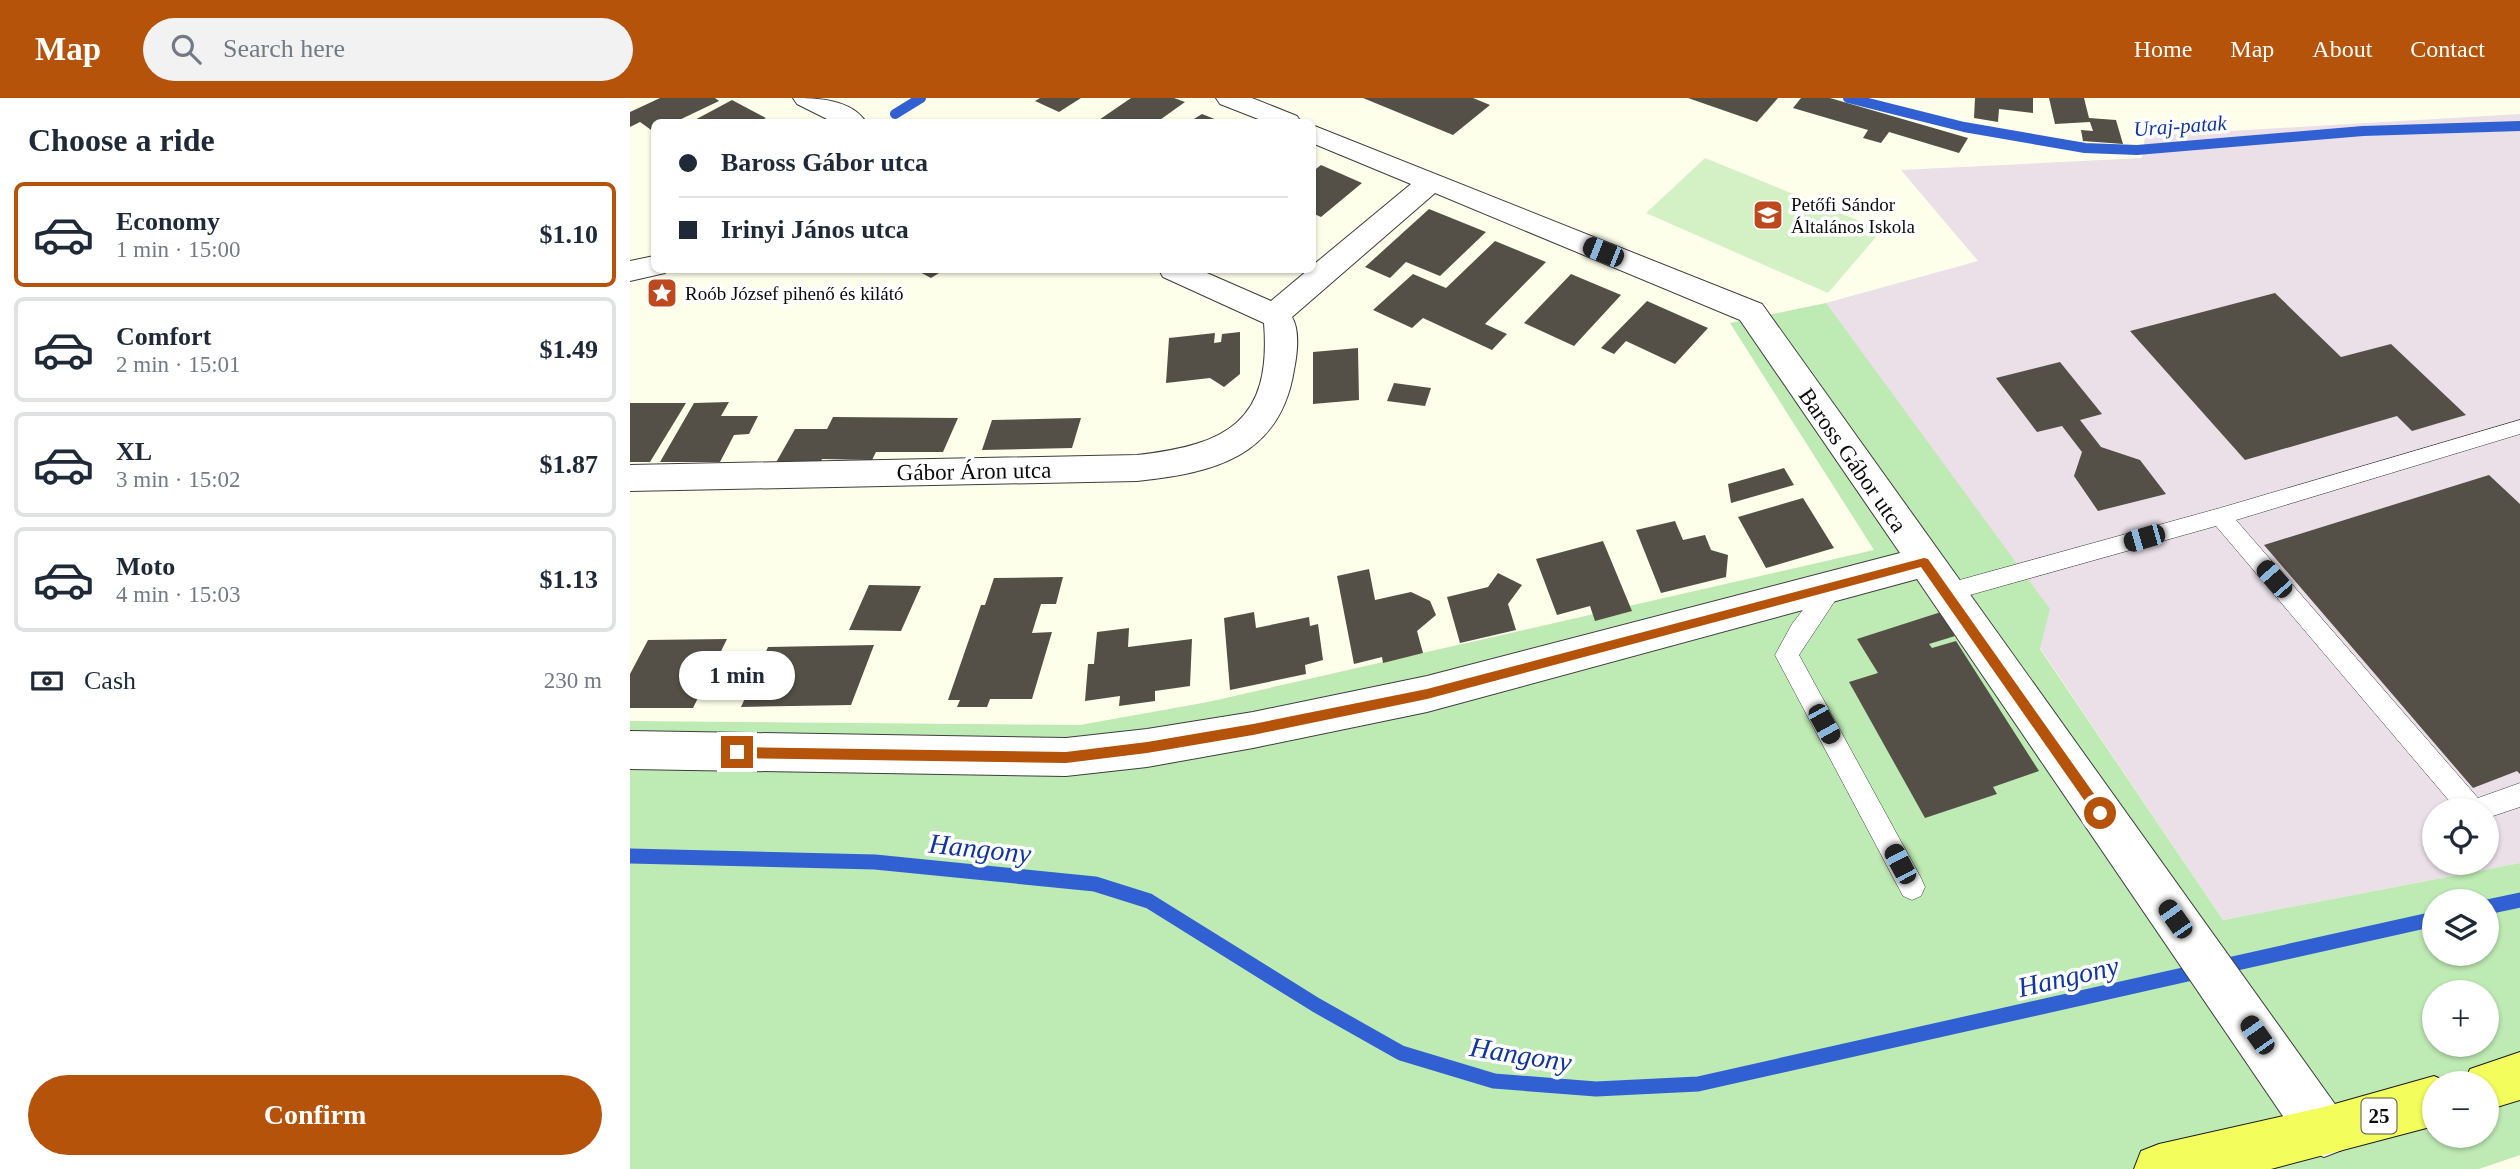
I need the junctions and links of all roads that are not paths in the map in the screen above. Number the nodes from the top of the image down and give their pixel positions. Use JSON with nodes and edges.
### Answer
{"nodes":[{"id":1,"x":806,"y":98,"type":"edge"},
{"id":2,"x":1229,"y":98,"type":"edge"},
{"id":3,"x":847,"y":119,"type":"edge"},
{"id":4,"x":1281,"y":119,"type":"edge"},
{"id":5,"x":1316,"y":135,"type":"edge"},
{"id":6,"x":1431,"y":182,"type":"junction"},
{"id":7,"x":651,"y":267,"type":"edge"},
{"id":8,"x":630,"y":271,"type":"edge"},
{"id":9,"x":1181,"y":273,"type":"edge"},
{"id":10,"x":1274,"y":315,"type":"junction"},
{"id":11,"x":2520,"y":427,"type":"edge"},
{"id":12,"x":630,"y":478,"type":"edge"},
{"id":13,"x":2220,"y":516,"type":"junction"},
{"id":14,"x":1934,"y":578,"type":"junction"},
{"id":15,"x":1833,"y":587,"type":"junction"},
{"id":16,"x":630,"y":750,"type":"edge"},
{"id":17,"x":2520,"y":795,"type":"edge"},
{"id":18,"x":2465,"y":798,"type":"edge"},
{"id":19,"x":2499,"y":802,"type":"edge"},
{"id":20,"x":1912,"y":887,"type":"dead end"},
{"id":21,"x":2520,"y":1076,"type":"edge"},
{"id":22,"x":2499,"y":1082,"type":"edge"},
{"id":23,"x":2422,"y":1104,"type":"edge"},
{"id":24,"x":2324,"y":1132,"type":"junction"},
{"id":25,"x":2160,"y":1169,"type":"edge"}],
"edges":[{"from":1,"to":3,"type":"street"},
{"from":2,"to":4,"type":"street"},
{"from":5,"to":6,"type":"street","name":"Baross Gábor utca"},
{"from":6,"to":10,"type":"street"},
{"from":6,"to":14,"type":"street","name":"Baross Gábor utca"},
{"from":7,"to":8,"type":"street"},
{"from":9,"to":10,"type":"street"},
{"from":10,"to":12,"type":"street","name":"Gábor Áron utca"},
{"from":11,"to":13,"type":"lane"},
{"from":13,"to":14,"type":"lane"},
{"from":13,"to":18,"type":"lane"},
{"from":14,"to":15,"type":"street"},
{"from":14,"to":24,"type":"street","name":"Baross Gábor utca"},
{"from":15,"to":16,"type":"street"},
{"from":15,"to":20,"type":"lane"},
{"from":17,"to":19,"type":"lane"},
{"from":21,"to":22,"type":"main road"},
{"from":23,"to":24,"type":"main road","number":"25"},
{"from":24,"to":25,"type":"main road","number":"25"}]}
